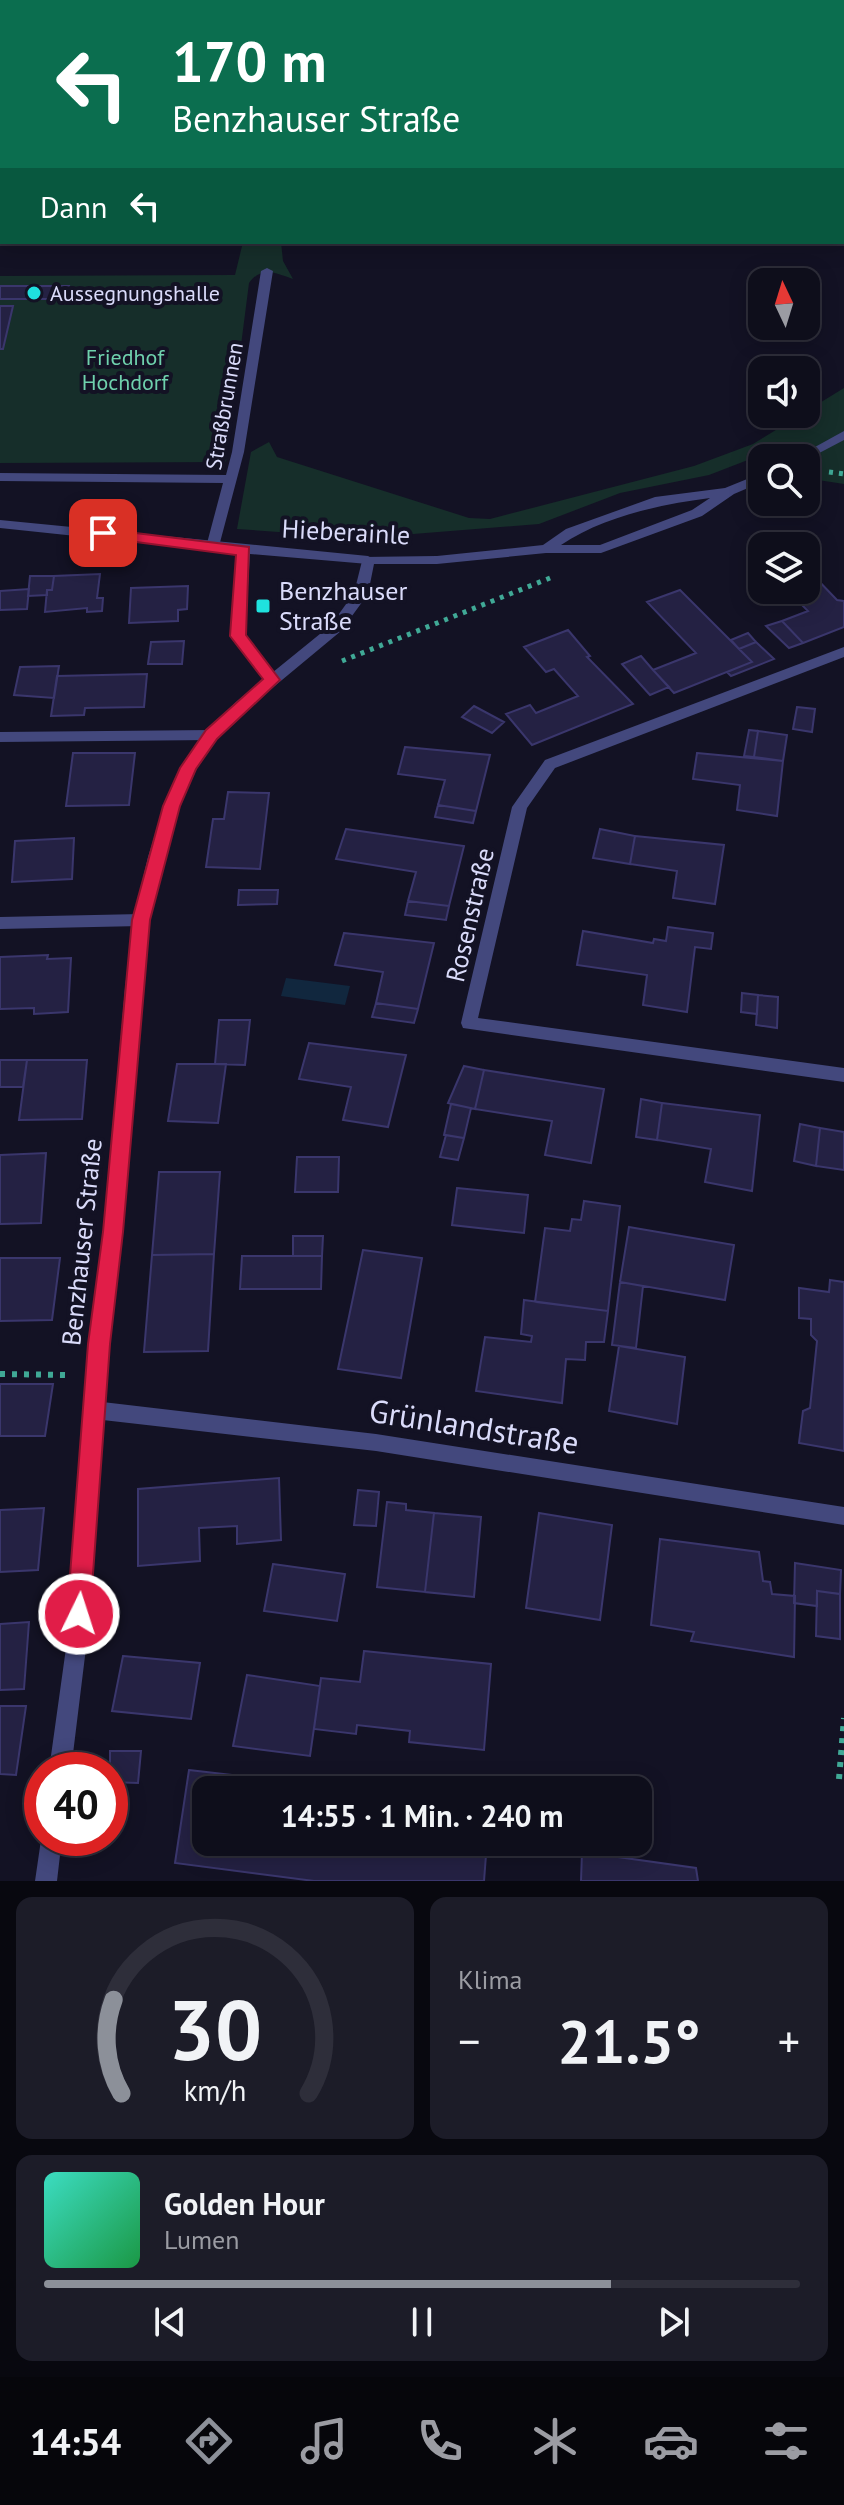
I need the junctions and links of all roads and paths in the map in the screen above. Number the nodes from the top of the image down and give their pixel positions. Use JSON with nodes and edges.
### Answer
{"nodes":[{"id":1,"x":267,"y":271,"type":"dead end"},
{"id":2,"x":844,"y":435,"type":"edge"},
{"id":3,"x":820,"y":448,"type":"edge"},
{"id":4,"x":0,"y":477,"type":"edge"},
{"id":5,"x":232,"y":479,"type":"junction"},
{"id":6,"x":748,"y":483,"type":"edge"},
{"id":7,"x":729,"y":491,"type":"junction"},
{"id":8,"x":0,"y":524,"type":"edge"},
{"id":9,"x":213,"y":547,"type":"junction"},
{"id":10,"x":546,"y":549,"type":"junction"},
{"id":11,"x":601,"y":549,"type":"junction"},
{"id":12,"x":244,"y":551,"type":"junction"},
{"id":13,"x":368,"y":560,"type":"junction"},
{"id":14,"x":844,"y":652,"type":"edge"},
{"id":15,"x":341,"y":661,"type":"dead end"},
{"id":16,"x":272,"y":680,"type":"junction"},
{"id":17,"x":212,"y":735,"type":"junction"},
{"id":18,"x":0,"y":737,"type":"edge"},
{"id":19,"x":141,"y":920,"type":"junction"},
{"id":20,"x":0,"y":923,"type":"edge"},
{"id":21,"x":844,"y":1075,"type":"edge"},
{"id":22,"x":0,"y":1374,"type":"edge"},
{"id":23,"x":97,"y":1376,"type":"junction"},
{"id":24,"x":94,"y":1410,"type":"junction"},
{"id":25,"x":844,"y":1516,"type":"edge"},
{"id":26,"x":844,"y":1718,"type":"edge"},
{"id":27,"x":62,"y":1752,"type":"edge"},
{"id":28,"x":839,"y":1779,"type":"dead end"},
{"id":29,"x":49,"y":1856,"type":"edge"},
{"id":30,"x":46,"y":1881,"type":"edge"}],
"edges":[{"from":1,"to":5,"type":"street","name":"Straßbrunnen"},
{"from":2,"to":3,"type":"street"},
{"from":4,"to":5,"type":"street"},
{"from":5,"to":9,"type":"street","name":"Straßbrunnen"},
{"from":6,"to":7,"type":"street","name":"Hieberainle"},
{"from":7,"to":10,"type":"street","name":"Hieberainle"},
{"from":7,"to":11,"type":"street","name":"Hieberainle"},
{"from":8,"to":9,"type":"street","name":"Hieberainle"},
{"from":9,"to":12,"type":"street","name":"Hieberainle"},
{"from":10,"to":11,"type":"street","name":"Hieberainle"},
{"from":10,"to":13,"type":"street","name":"Hieberainle"},
{"from":11,"to":15,"type":"path"},
{"from":12,"to":13,"type":"street","name":"Hieberainle"},
{"from":12,"to":16,"type":"street"},
{"from":13,"to":16,"type":"street","name":"Benzhauser Straße"},
{"from":14,"to":21,"type":"street","name":"Rosenstraße"},
{"from":16,"to":17,"type":"street","name":"Benzhauser Straße"},
{"from":17,"to":18,"type":"street"},
{"from":17,"to":19,"type":"street","name":"Benzhauser Straße"},
{"from":19,"to":20,"type":"street"},
{"from":19,"to":23,"type":"street","name":"Benzhauser Straße"},
{"from":22,"to":23,"type":"path"},
{"from":23,"to":24,"type":"street","name":"Benzhauser Straße"},
{"from":24,"to":25,"type":"street","name":"Grünlandstraße"},
{"from":24,"to":27,"type":"street","name":"Benzhauser Straße"},
{"from":26,"to":28,"type":"path"},
{"from":29,"to":30,"type":"street"}]}
